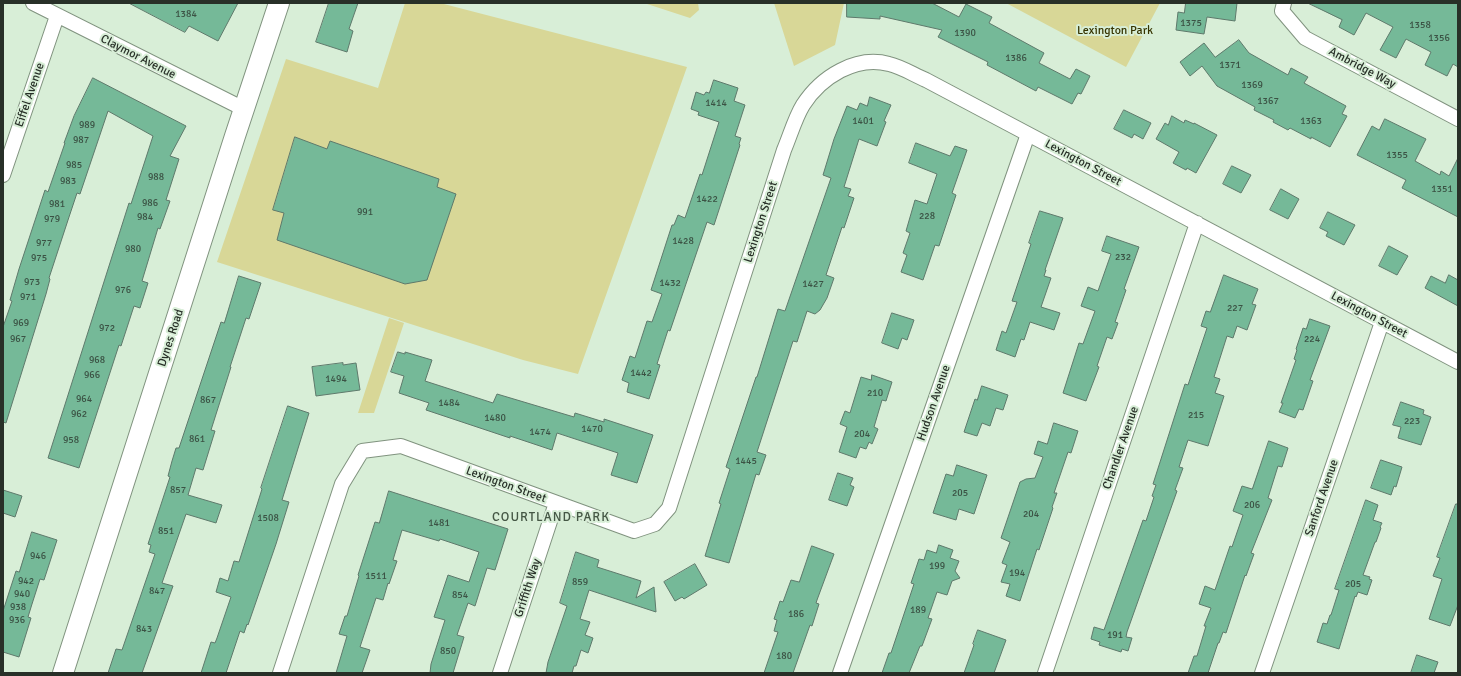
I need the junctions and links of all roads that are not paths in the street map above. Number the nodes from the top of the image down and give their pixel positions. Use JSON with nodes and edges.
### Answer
{"nodes":[{"id":1,"x":33,"y":3,"type":"edge"},
{"id":2,"x":279,"y":3,"type":"edge"},
{"id":3,"x":1284,"y":3,"type":"edge"},
{"id":4,"x":57,"y":16,"type":"junction"},
{"id":5,"x":244,"y":109,"type":"junction"},
{"id":6,"x":1458,"y":119,"type":"edge"},
{"id":7,"x":1028,"y":134,"type":"junction"},
{"id":8,"x":3,"y":175,"type":"edge"},
{"id":9,"x":1197,"y":223,"type":"junction"},
{"id":10,"x":1382,"y":322,"type":"junction"},
{"id":11,"x":1458,"y":362,"type":"edge"},
{"id":12,"x":556,"y":503,"type":"junction"},
{"id":13,"x":63,"y":673,"type":"edge"},
{"id":14,"x":280,"y":673,"type":"edge"},
{"id":15,"x":500,"y":673,"type":"edge"},
{"id":16,"x":840,"y":673,"type":"edge"},
{"id":17,"x":1045,"y":673,"type":"edge"},
{"id":18,"x":1262,"y":673,"type":"edge"}],
"edges":[{"from":1,"to":4,"type":"street","name":"Claymor Avenue"},
{"from":2,"to":5,"type":"street","name":"Dynes Road"},
{"from":3,"to":6,"type":"street","name":"Ambridge Way"},
{"from":4,"to":5,"type":"street","name":"Claymor Avenue"},
{"from":4,"to":8,"type":"street","name":"Eiffel Avenue"},
{"from":5,"to":13,"type":"street","name":"Dynes Road"},
{"from":7,"to":9,"type":"street","name":"Lexington Street"},
{"from":7,"to":12,"type":"street","name":"Lexington Street"},
{"from":7,"to":16,"type":"street","name":"Hudson Avenue"},
{"from":9,"to":10,"type":"street","name":"Lexington Street"},
{"from":9,"to":17,"type":"street","name":"Chandler Avenue"},
{"from":10,"to":11,"type":"street","name":"Lexington Street"},
{"from":10,"to":18,"type":"street","name":"Sanford Avenue"},
{"from":12,"to":14,"type":"street","name":"Lexington Street"},
{"from":12,"to":15,"type":"street","name":"Griffith Way"}]}
